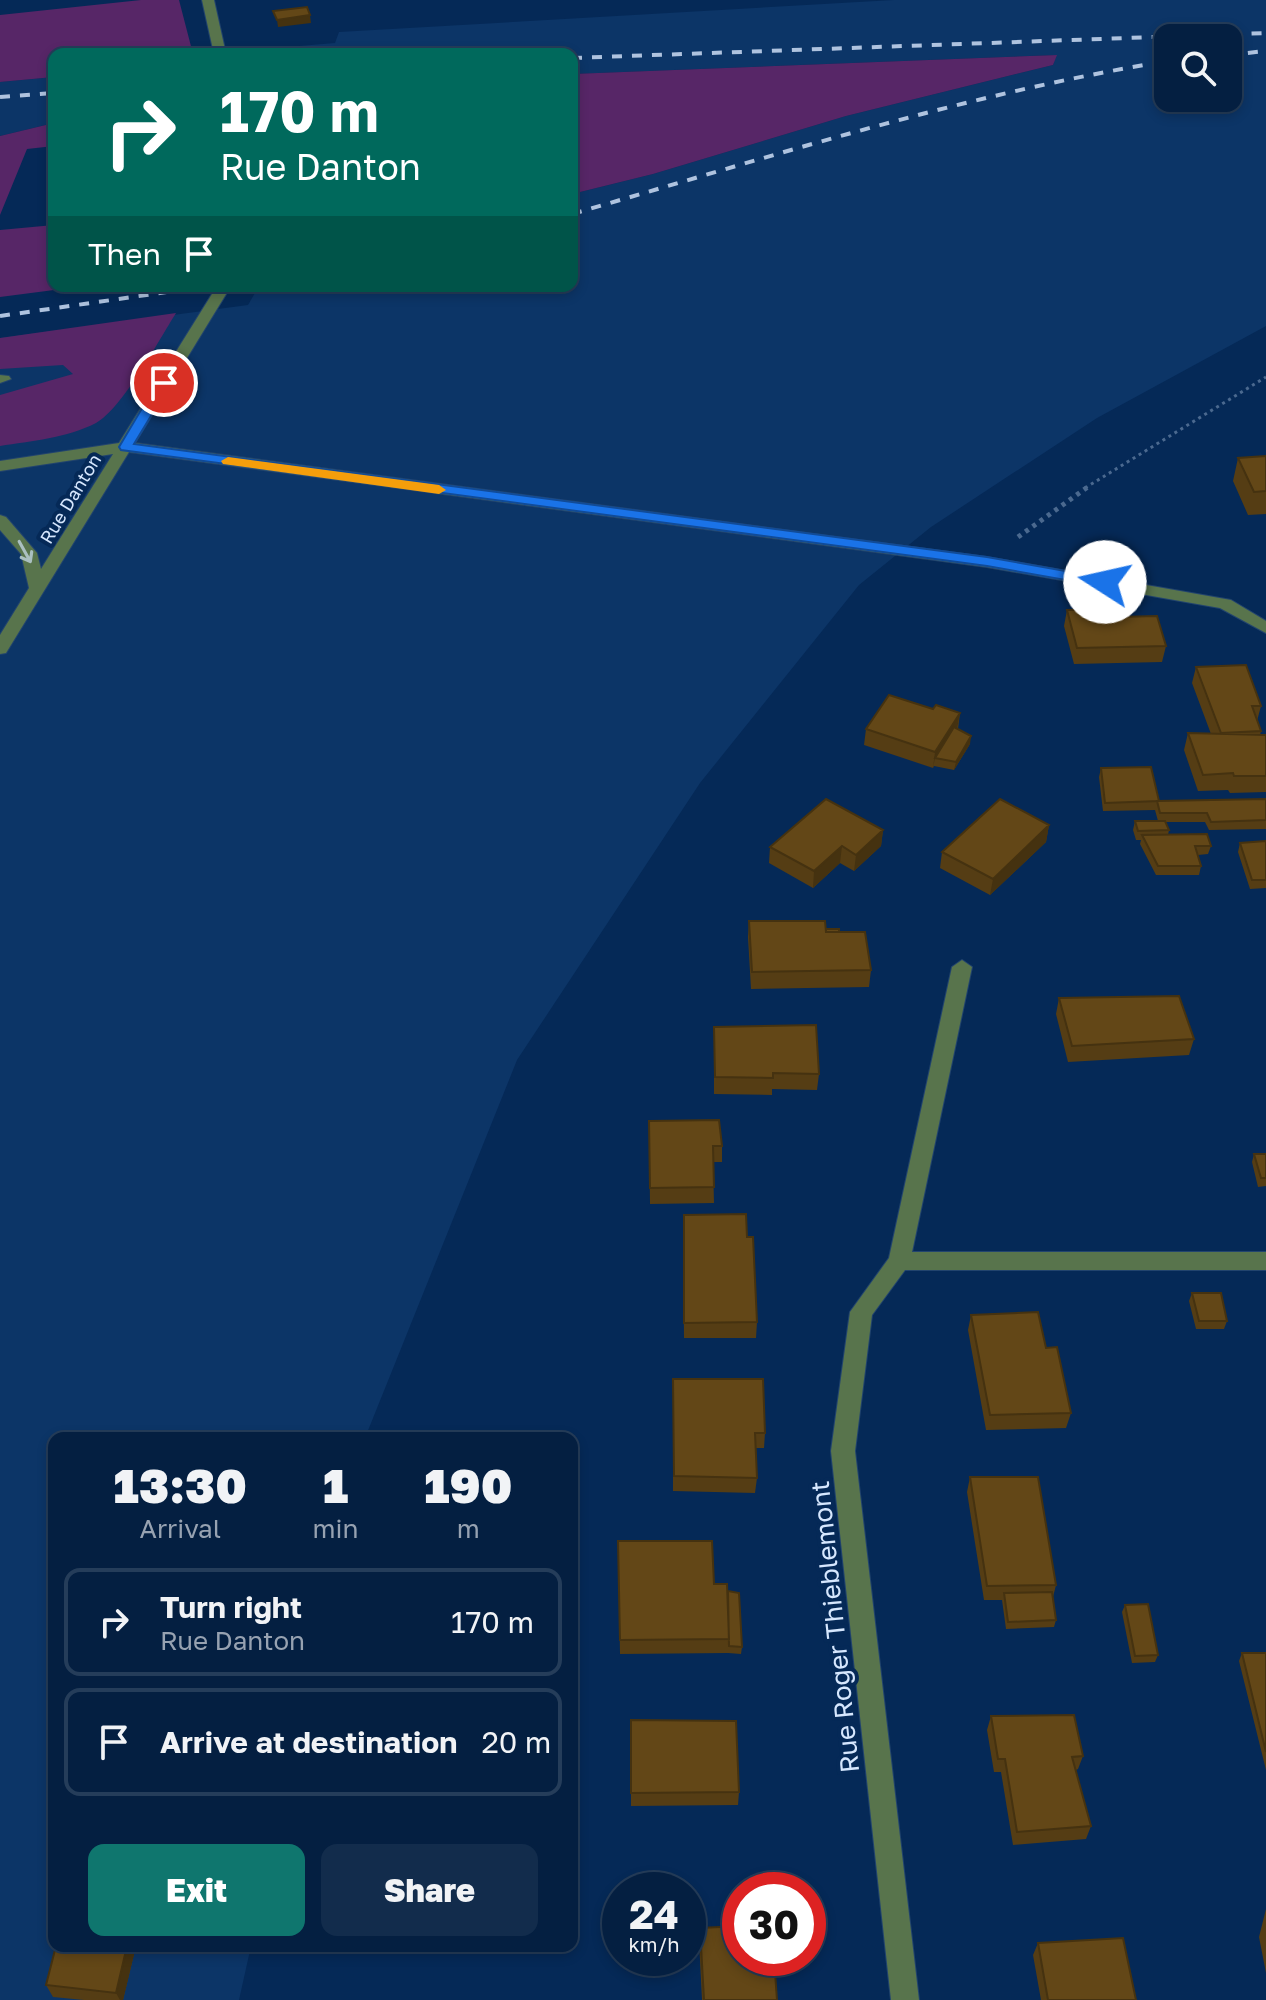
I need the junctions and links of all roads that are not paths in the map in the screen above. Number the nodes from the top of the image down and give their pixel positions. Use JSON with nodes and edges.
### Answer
{"nodes":[{"id":1,"x":208,"y":0,"type":"edge"},
{"id":2,"x":218,"y":48,"type":"edge"},
{"id":3,"x":220,"y":292,"type":"edge"},
{"id":4,"x":126,"y":447,"type":"junction"},
{"id":5,"x":0,"y":466,"type":"edge"},
{"id":6,"x":0,"y":520,"type":"edge"},
{"id":7,"x":38,"y":591,"type":"junction"},
{"id":8,"x":1266,"y":628,"type":"edge"},
{"id":9,"x":0,"y":649,"type":"edge"},
{"id":10,"x":962,"y":967,"type":"dead end"},
{"id":11,"x":899,"y":1261,"type":"junction"},
{"id":12,"x":1266,"y":1261,"type":"edge"},
{"id":13,"x":905,"y":2000,"type":"edge"}],
"edges":[{"from":1,"to":2,"type":"street"},
{"from":3,"to":4,"type":"street","name":"Rue Danton"},
{"from":4,"to":5,"type":"street"},
{"from":4,"to":7,"type":"street","name":"Rue Danton"},
{"from":4,"to":8,"type":"street"},
{"from":6,"to":7,"type":"street","one_way":true},
{"from":7,"to":9,"type":"street","name":"Rue Danton"},
{"from":10,"to":11,"type":"street","name":"Rue Roger Thieblemont"},
{"from":11,"to":12,"type":"street"},
{"from":11,"to":13,"type":"street","name":"Rue Roger Thieblemont"}]}
